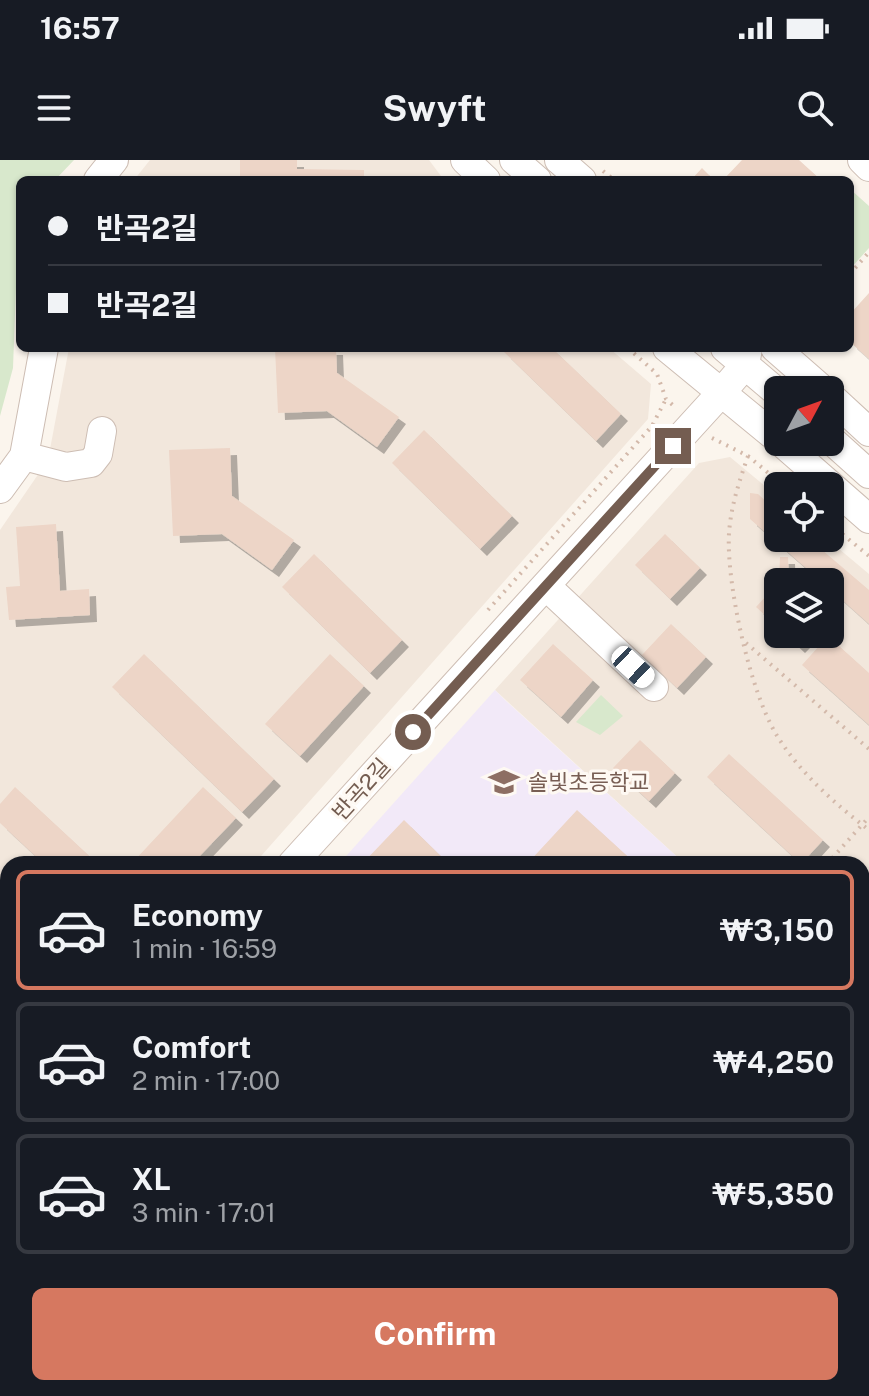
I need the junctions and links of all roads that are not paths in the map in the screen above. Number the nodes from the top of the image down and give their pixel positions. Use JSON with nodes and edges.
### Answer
{"nodes":[{"id":1,"x":114,"y":160,"type":"edge"},
{"id":2,"x":465,"y":160,"type":"edge"},
{"id":3,"x":514,"y":160,"type":"edge"},
{"id":4,"x":559,"y":160,"type":"edge"},
{"id":5,"x":862,"y":160,"type":"edge"},
{"id":6,"x":869,"y":167,"type":"edge"},
{"id":7,"x":101,"y":176,"type":"edge"},
{"id":8,"x":482,"y":176,"type":"edge"},
{"id":9,"x":532,"y":176,"type":"edge"},
{"id":10,"x":577,"y":176,"type":"edge"},
{"id":11,"x":43,"y":352,"type":"edge"},
{"id":12,"x":672,"y":352,"type":"edge"},
{"id":13,"x":780,"y":352,"type":"edge"},
{"id":14,"x":739,"y":354,"type":"edge"},
{"id":15,"x":807,"y":376,"type":"edge"},
{"id":16,"x":764,"y":379,"type":"edge"},
{"id":17,"x":720,"y":394,"type":"junction"},
{"id":18,"x":844,"y":409,"type":"edge"},
{"id":19,"x":764,"y":428,"type":"edge"},
{"id":20,"x":102,"y":431,"type":"dead end"},
{"id":21,"x":869,"y":432,"type":"edge"},
{"id":22,"x":844,"y":452,"type":"edge"},
{"id":23,"x":24,"y":456,"type":"junction"},
{"id":24,"x":797,"y":456,"type":"edge"},
{"id":25,"x":869,"y":474,"type":"edge"},
{"id":26,"x":0,"y":489,"type":"edge"},
{"id":27,"x":869,"y":519,"type":"edge"},
{"id":28,"x":546,"y":586,"type":"junction"},
{"id":29,"x":654,"y":687,"type":"dead end"},
{"id":30,"x":299,"y":856,"type":"edge"}],
"edges":[{"from":1,"to":7,"type":"street"},
{"from":2,"to":8,"type":"street"},
{"from":3,"to":9,"type":"street"},
{"from":4,"to":10,"type":"street"},
{"from":5,"to":6,"type":"street"},
{"from":11,"to":23,"type":"street"},
{"from":12,"to":17,"type":"street"},
{"from":13,"to":15,"type":"street"},
{"from":14,"to":16,"type":"street"},
{"from":14,"to":17,"type":"street","name":"반곡2길"},
{"from":17,"to":19,"type":"street"},
{"from":17,"to":28,"type":"street","name":"반곡2길"},
{"from":18,"to":21,"type":"street"},
{"from":20,"to":23,"type":"street"},
{"from":22,"to":25,"type":"street"},
{"from":23,"to":26,"type":"street"},
{"from":24,"to":27,"type":"street"},
{"from":28,"to":29,"type":"street"},
{"from":28,"to":30,"type":"street","name":"반곡2길"}]}
